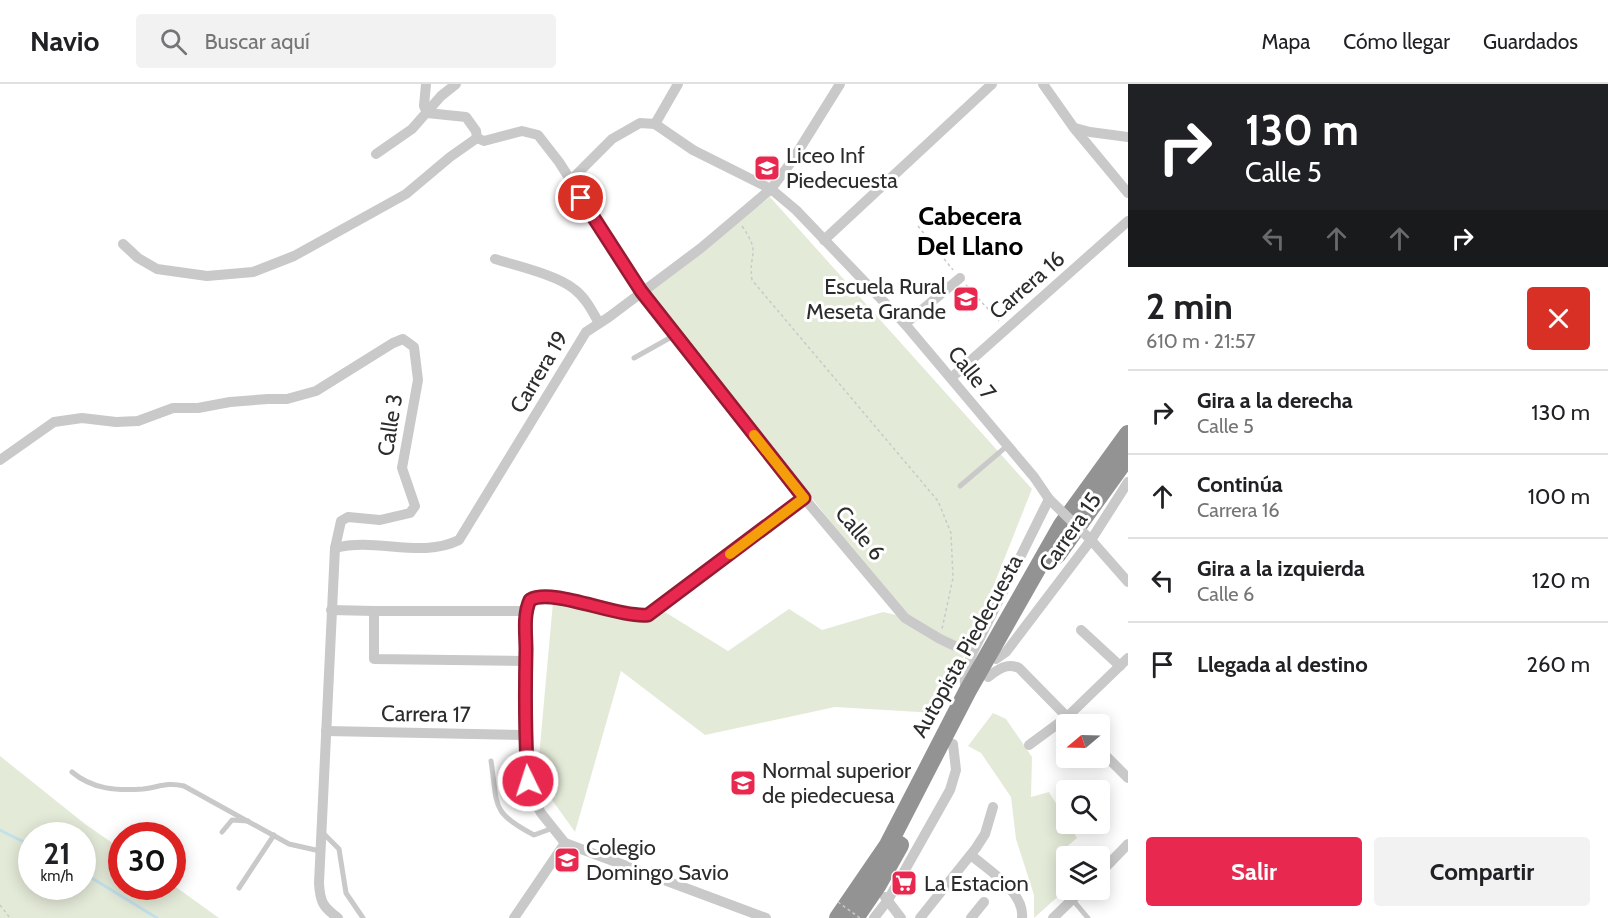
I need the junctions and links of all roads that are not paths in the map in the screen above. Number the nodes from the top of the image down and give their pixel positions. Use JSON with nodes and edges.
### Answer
{"nodes":[{"id":1,"x":426,"y":84,"type":"edge"},
{"id":2,"x":456,"y":84,"type":"edge"},
{"id":3,"x":678,"y":84,"type":"edge"},
{"id":4,"x":840,"y":84,"type":"edge"},
{"id":5,"x":992,"y":84,"type":"edge"},
{"id":6,"x":1043,"y":84,"type":"edge"},
{"id":7,"x":427,"y":113,"type":"junction"},
{"id":8,"x":655,"y":124,"type":"junction"},
{"id":9,"x":1074,"y":128,"type":"junction"},
{"id":10,"x":1128,"y":137,"type":"edge"},
{"id":11,"x":477,"y":138,"type":"junction"},
{"id":12,"x":376,"y":154,"type":"dead end"},
{"id":13,"x":570,"y":181,"type":"junction"},
{"id":14,"x":771,"y":189,"type":"junction"},
{"id":15,"x":1128,"y":192,"type":"edge"},
{"id":16,"x":1128,"y":221,"type":"edge"},
{"id":17,"x":824,"y":240,"type":"junction"},
{"id":18,"x":123,"y":244,"type":"dead end"},
{"id":19,"x":495,"y":259,"type":"dead end"},
{"id":20,"x":960,"y":278,"type":"road end"},
{"id":21,"x":641,"y":291,"type":"junction"},
{"id":22,"x":599,"y":324,"type":"junction"},
{"id":23,"x":905,"y":324,"type":"junction"},
{"id":24,"x":675,"y":335,"type":"junction"},
{"id":25,"x":633,"y":358,"type":"dead end"},
{"id":26,"x":951,"y":378,"type":"junction"},
{"id":27,"x":1128,"y":434,"type":"edge"},
{"id":28,"x":1008,"y":446,"type":"junction"},
{"id":29,"x":1128,"y":456,"type":"edge"},
{"id":30,"x":0,"y":460,"type":"edge"},
{"id":31,"x":1128,"y":482,"type":"edge"},
{"id":32,"x":960,"y":486,"type":"dead end"},
{"id":33,"x":804,"y":498,"type":"junction"},
{"id":34,"x":1049,"y":499,"type":"junction"},
{"id":35,"x":1091,"y":540,"type":"junction"},
{"id":36,"x":335,"y":548,"type":"junction"},
{"id":37,"x":1128,"y":582,"type":"edge"},
{"id":38,"x":331,"y":610,"type":"junction"},
{"id":39,"x":374,"y":611,"type":"junction"},
{"id":40,"x":527,"y":611,"type":"junction"},
{"id":41,"x":1081,"y":630,"type":"dead end"},
{"id":42,"x":972,"y":654,"type":"junction"},
{"id":43,"x":996,"y":659,"type":"junction"},
{"id":44,"x":525,"y":661,"type":"junction"},
{"id":45,"x":1124,"y":662,"type":"edge"},
{"id":46,"x":988,"y":678,"type":"junction"},
{"id":47,"x":967,"y":692,"type":"junction"},
{"id":48,"x":1064,"y":714,"type":"edge"},
{"id":49,"x":1077,"y":714,"type":"edge"},
{"id":50,"x":1056,"y":730,"type":"edge"},
{"id":51,"x":326,"y":731,"type":"junction"},
{"id":52,"x":525,"y":735,"type":"junction"},
{"id":53,"x":1029,"y":745,"type":"dead end"},
{"id":54,"x":1110,"y":760,"type":"edge"},
{"id":55,"x":491,"y":761,"type":"dead end"},
{"id":56,"x":72,"y":772,"type":"dead end"},
{"id":57,"x":1128,"y":778,"type":"edge"},
{"id":58,"x":993,"y":807,"type":"dead end"},
{"id":59,"x":249,"y":820,"type":"junction"},
{"id":60,"x":553,"y":828,"type":"junction"},
{"id":61,"x":321,"y":831,"type":"junction"},
{"id":62,"x":222,"y":832,"type":"dead end"},
{"id":63,"x":274,"y":835,"type":"junction"},
{"id":64,"x":565,"y":843,"type":"junction"},
{"id":65,"x":1128,"y":844,"type":"edge"},
{"id":66,"x":320,"y":851,"type":"junction"},
{"id":67,"x":971,"y":855,"type":"junction"},
{"id":68,"x":1110,"y":863,"type":"edge"},
{"id":69,"x":239,"y":888,"type":"dead end"},
{"id":70,"x":883,"y":893,"type":"junction"},
{"id":71,"x":1071,"y":900,"type":"edge"},
{"id":72,"x":1073,"y":900,"type":"edge"},
{"id":73,"x":984,"y":902,"type":"dead end"},
{"id":74,"x":838,"y":910,"type":"edge"},
{"id":75,"x":338,"y":918,"type":"edge"},
{"id":76,"x":363,"y":918,"type":"edge"},
{"id":77,"x":514,"y":918,"type":"edge"},
{"id":78,"x":766,"y":918,"type":"edge"},
{"id":79,"x":855,"y":918,"type":"edge"},
{"id":80,"x":874,"y":918,"type":"edge"},
{"id":81,"x":901,"y":918,"type":"edge"},
{"id":82,"x":920,"y":918,"type":"edge"},
{"id":83,"x":971,"y":918,"type":"edge"},
{"id":84,"x":1022,"y":918,"type":"edge"},
{"id":85,"x":1053,"y":918,"type":"edge"},
{"id":86,"x":1088,"y":918,"type":"edge"}],
"edges":[{"from":1,"to":7,"type":"street"},
{"from":2,"to":7,"type":"street"},
{"from":3,"to":8,"type":"street"},
{"from":4,"to":14,"type":"street","name":"Carrera 19"},
{"from":5,"to":17,"type":"street"},
{"from":6,"to":9,"type":"street"},
{"from":7,"to":11,"type":"street"},
{"from":7,"to":12,"type":"street"},
{"from":8,"to":13,"type":"street"},
{"from":8,"to":14,"type":"street","name":"Calle 7"},
{"from":9,"to":10,"type":"street"},
{"from":9,"to":15,"type":"street"},
{"from":11,"to":13,"type":"street"},
{"from":11,"to":18,"type":"street"},
{"from":13,"to":21,"type":"street","name":"Calle 6"},
{"from":14,"to":17,"type":"street","name":"Calle 7"},
{"from":14,"to":21,"type":"street","name":"Carrera 19"},
{"from":16,"to":26,"type":"street","name":"Carrera 16"},
{"from":17,"to":23,"type":"street","name":"Calle 7"},
{"from":19,"to":22,"type":"street"},
{"from":20,"to":23,"type":"street"},
{"from":21,"to":22,"type":"street","name":"Carrera 19"},
{"from":21,"to":24,"type":"street","name":"Calle 6"},
{"from":22,"to":36,"type":"street","name":"Carrera 19"},
{"from":23,"to":26,"type":"street","name":"Calle 7"},
{"from":24,"to":25,"type":"lane"},
{"from":24,"to":33,"type":"street","name":"Calle 6"},
{"from":26,"to":28,"type":"street","name":"Calle 7"},
{"from":27,"to":47,"type":"highway","name":"Autopista Piedecuesta"},
{"from":28,"to":32,"type":"lane"},
{"from":28,"to":34,"type":"street","name":"Calle 7"},
{"from":29,"to":43,"type":"highway","name":"Autopista Piedecuesta"},
{"from":30,"to":36,"type":"street","name":"Calle 3"},
{"from":31,"to":35,"type":"street","name":"Carrera 15"},
{"from":33,"to":40,"type":"street"},
{"from":33,"to":42,"type":"street","name":"Calle 6"},
{"from":34,"to":35,"type":"street","name":"Calle 7","bridge":true},
{"from":34,"to":42,"type":"street"},
{"from":35,"to":37,"type":"street","name":"Calle 7"},
{"from":35,"to":43,"type":"street","name":"Carrera 15"},
{"from":36,"to":38,"type":"street","name":"Calle 3"},
{"from":38,"to":39,"type":"street"},
{"from":38,"to":51,"type":"street","name":"Calle 3"},
{"from":39,"to":40,"type":"street"},
{"from":39,"to":44,"type":"street"},
{"from":40,"to":44,"type":"street"},
{"from":41,"to":45,"type":"street"},
{"from":42,"to":47,"type":"street"},
{"from":43,"to":46,"type":"highway","name":"Autopista Piedecuesta"},
{"from":44,"to":52,"type":"street"},
{"from":45,"to":49,"type":"street"},
{"from":46,"to":48,"type":"street"},
{"from":46,"to":70,"type":"highway","name":"Autopista Piedecuesta"},
{"from":47,"to":74,"type":"highway","name":"Autopista Piedecuesta"},
{"from":50,"to":53,"type":"street"},
{"from":51,"to":52,"type":"street","name":"Carrera 17"},
{"from":51,"to":61,"type":"street","name":"Calle 3"},
{"from":52,"to":60,"type":"street"},
{"from":54,"to":57,"type":"street"},
{"from":55,"to":60,"type":"lane"},
{"from":56,"to":59,"type":"lane"},
{"from":58,"to":67,"type":"street"},
{"from":59,"to":62,"type":"lane"},
{"from":59,"to":63,"type":"lane"},
{"from":60,"to":64,"type":"street"},
{"from":61,"to":66,"type":"street","name":"Calle 3"},
{"from":61,"to":76,"type":"lane"},
{"from":63,"to":66,"type":"lane"},
{"from":63,"to":69,"type":"lane"},
{"from":64,"to":77,"type":"street"},
{"from":64,"to":78,"type":"street"},
{"from":65,"to":68,"type":"street"},
{"from":66,"to":75,"type":"street","name":"Calle 3"},
{"from":67,"to":82,"type":"street"},
{"from":67,"to":84,"type":"street"},
{"from":70,"to":79,"type":"highway","name":"Autopista Piedecuesta"},
{"from":70,"to":80,"type":"street"},
{"from":70,"to":81,"type":"street"},
{"from":71,"to":85,"type":"street"},
{"from":72,"to":86,"type":"lane"},
{"from":73,"to":83,"type":"street"}]}
